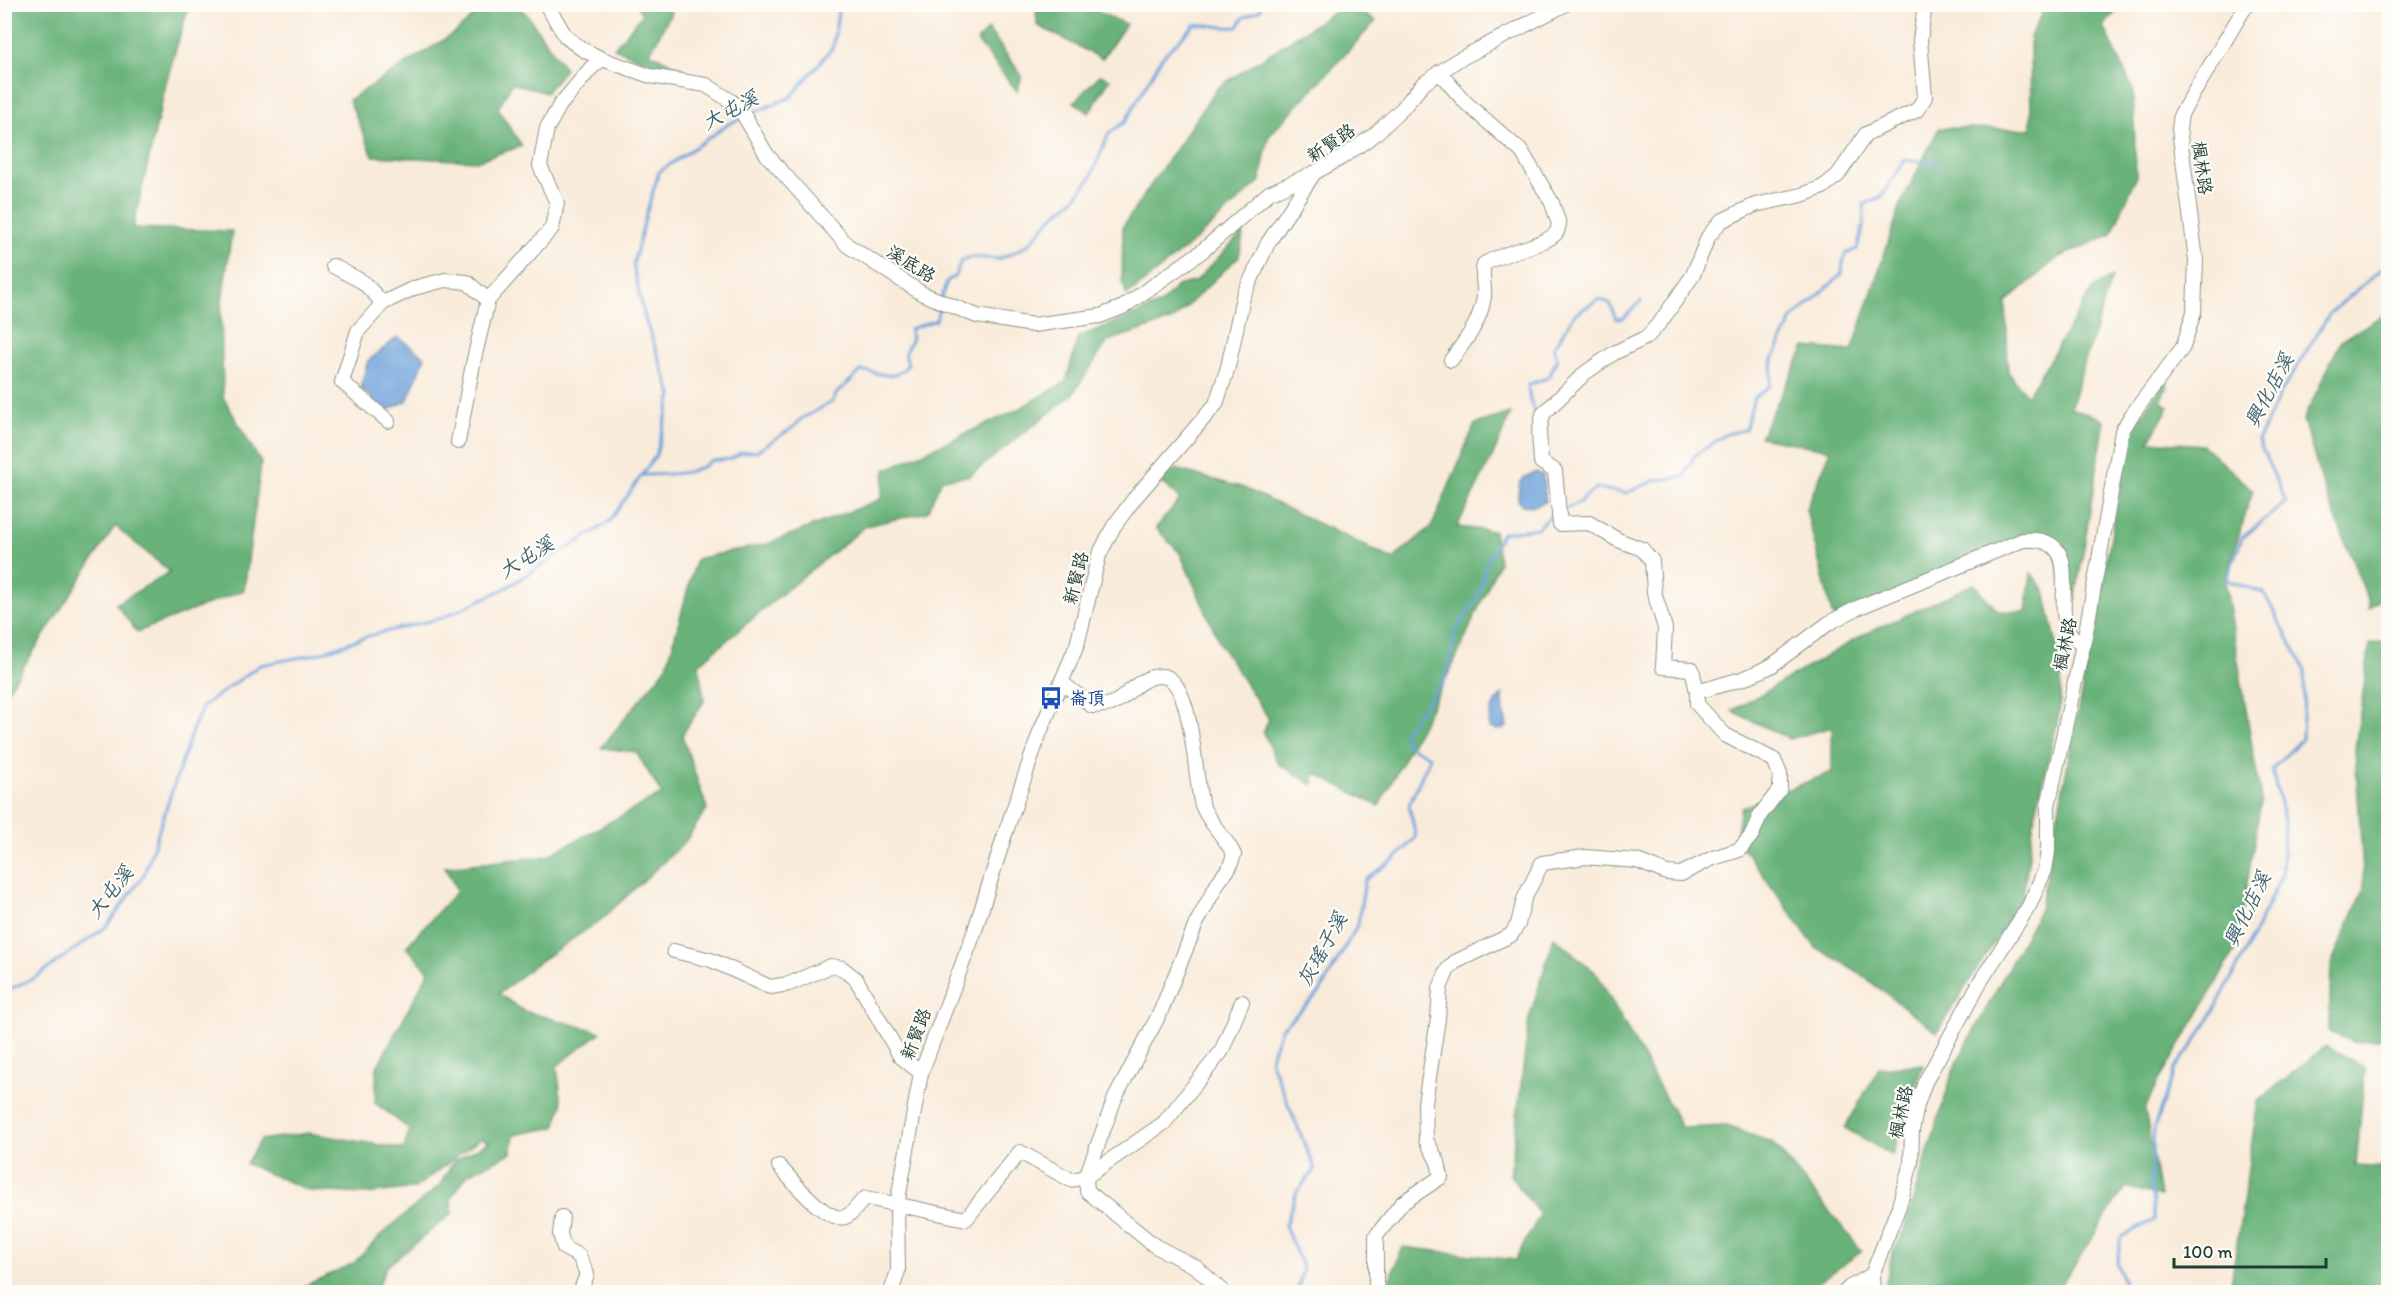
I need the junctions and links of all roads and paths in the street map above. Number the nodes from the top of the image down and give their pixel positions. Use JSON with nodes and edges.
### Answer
{"nodes":[{"id":1,"x":546,"y":4,"type":"edge"},
{"id":2,"x":1566,"y":4,"type":"edge"},
{"id":3,"x":1929,"y":4,"type":"edge"},
{"id":4,"x":2247,"y":4,"type":"edge"},
{"id":5,"x":602,"y":59,"type":"junction"},
{"id":6,"x":1439,"y":72,"type":"junction"},
{"id":7,"x":1314,"y":173,"type":"junction"},
{"id":8,"x":333,"y":266,"type":"dead end"},
{"id":9,"x":488,"y":300,"type":"junction"},
{"id":10,"x":383,"y":303,"type":"junction"},
{"id":11,"x":1451,"y":360,"type":"dead end"},
{"id":12,"x":388,"y":421,"type":"dead end"},
{"id":13,"x":458,"y":442,"type":"dead end"},
{"id":14,"x":2082,"y":645,"type":"junction"},
{"id":15,"x":1061,"y":682,"type":"junction"},
{"id":16,"x":1697,"y":692,"type":"junction"},
{"id":17,"x":674,"y":951,"type":"dead end"},
{"id":18,"x":1242,"y":1002,"type":"dead end"},
{"id":19,"x":921,"y":1073,"type":"junction"},
{"id":20,"x":779,"y":1166,"type":"dead end"},
{"id":21,"x":1086,"y":1177,"type":"junction"},
{"id":22,"x":897,"y":1205,"type":"junction"},
{"id":23,"x":562,"y":1216,"type":"dead end"},
{"id":24,"x":1872,"y":1275,"type":"junction"},
{"id":25,"x":580,"y":1293,"type":"edge"},
{"id":26,"x":891,"y":1293,"type":"edge"},
{"id":27,"x":1223,"y":1293,"type":"edge"},
{"id":28,"x":1376,"y":1293,"type":"edge"},
{"id":29,"x":1845,"y":1293,"type":"edge"},
{"id":30,"x":1873,"y":1293,"type":"edge"}],
"edges":[{"from":1,"to":5,"type":"street","name":"溪底路"},
{"from":2,"to":6,"type":"street","name":"新賢路"},
{"from":3,"to":16,"type":"street"},
{"from":4,"to":14,"type":"street","name":"楓林路"},
{"from":5,"to":7,"type":"street","name":"溪底路"},
{"from":5,"to":9,"type":"street"},
{"from":6,"to":7,"type":"street","name":"新賢路"},
{"from":6,"to":11,"type":"street"},
{"from":7,"to":15,"type":"street","name":"新賢路"},
{"from":8,"to":10,"type":"street"},
{"from":9,"to":10,"type":"street"},
{"from":9,"to":13,"type":"street"},
{"from":10,"to":12,"type":"street"},
{"from":14,"to":16,"type":"street"},
{"from":14,"to":24,"type":"street","name":"楓林路"},
{"from":15,"to":19,"type":"street","name":"新賢路"},
{"from":15,"to":21,"type":"street"},
{"from":16,"to":28,"type":"street"},
{"from":17,"to":19,"type":"street"},
{"from":18,"to":21,"type":"street"},
{"from":19,"to":22,"type":"street","name":"新賢路"},
{"from":20,"to":22,"type":"street"},
{"from":21,"to":22,"type":"street"},
{"from":21,"to":27,"type":"street"},
{"from":22,"to":26,"type":"street","name":"新賢路"},
{"from":23,"to":25,"type":"street"},
{"from":24,"to":29,"type":"street"},
{"from":24,"to":30,"type":"street","name":"楓林路"}]}
